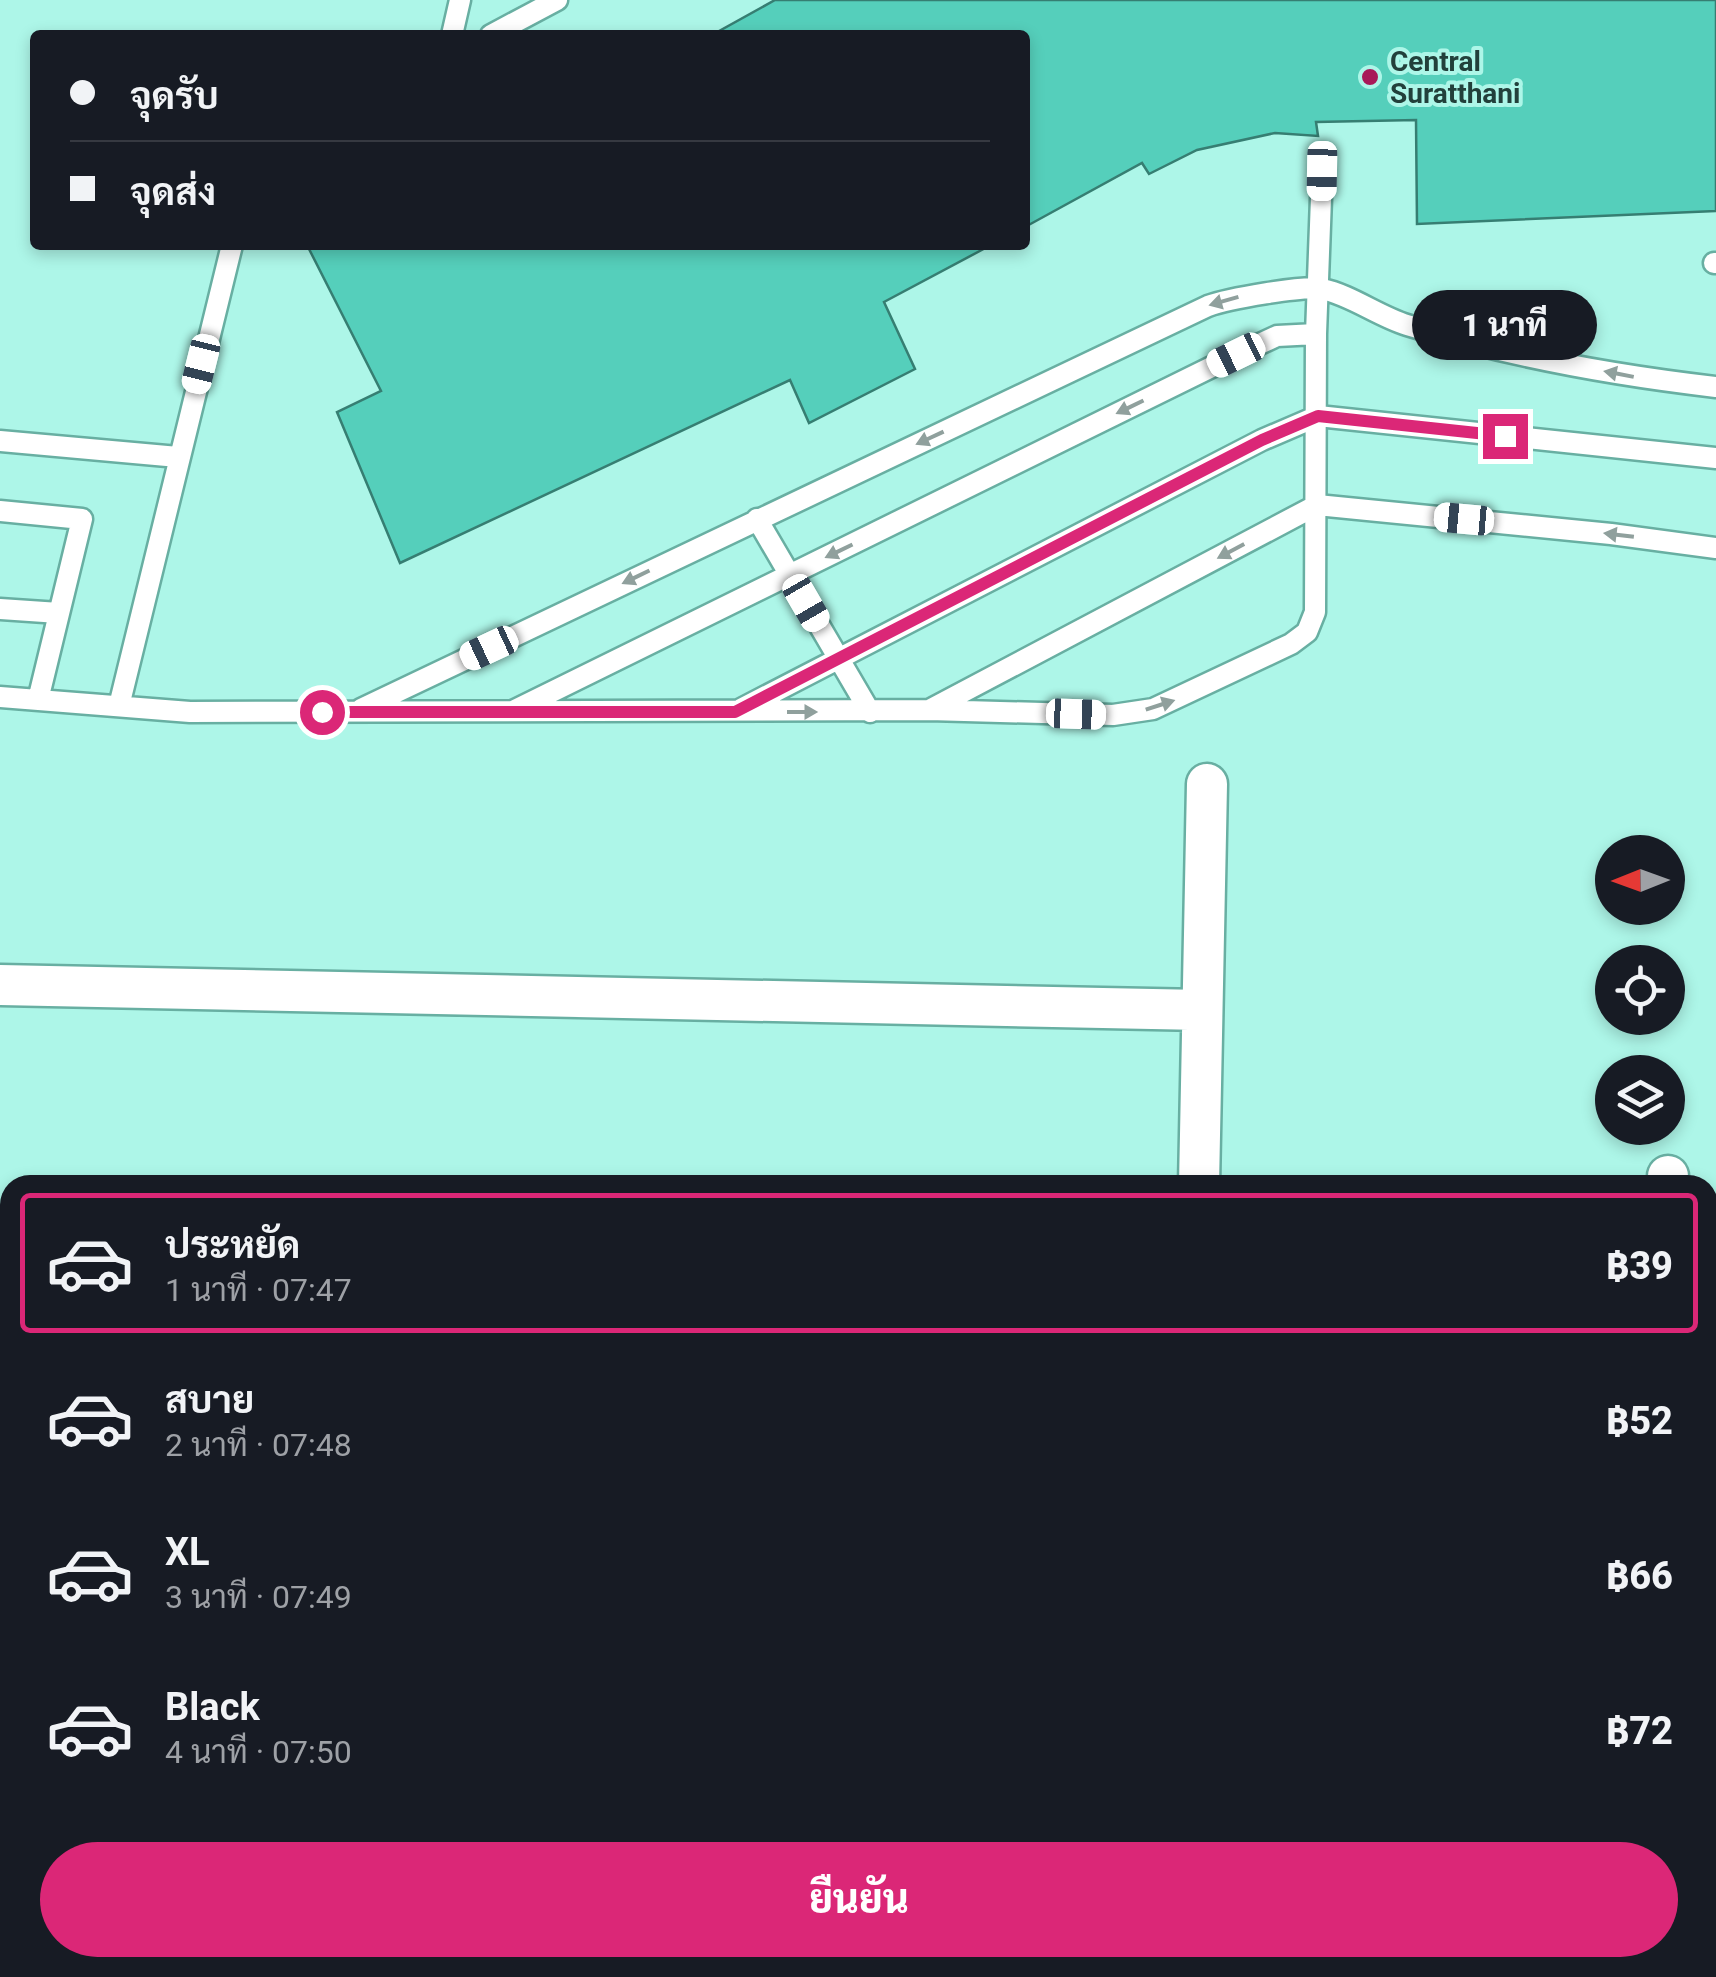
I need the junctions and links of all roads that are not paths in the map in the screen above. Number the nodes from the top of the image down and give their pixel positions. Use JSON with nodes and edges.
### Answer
{"nodes":[{"id":1,"x":460,"y":0,"type":"edge"},
{"id":2,"x":557,"y":0,"type":"edge"},
{"id":3,"x":453,"y":30,"type":"edge"},
{"id":4,"x":500,"y":30,"type":"edge"},
{"id":5,"x":1322,"y":171,"type":"dead end"},
{"id":6,"x":231,"y":250,"type":"edge"},
{"id":7,"x":1320,"y":288,"type":"junction"},
{"id":8,"x":1316,"y":334,"type":"junction"},
{"id":9,"x":1716,"y":387,"type":"edge"},
{"id":10,"x":1318,"y":416,"type":"junction"},
{"id":11,"x":0,"y":442,"type":"edge"},
{"id":12,"x":178,"y":457,"type":"junction"},
{"id":13,"x":1716,"y":458,"type":"edge"},
{"id":14,"x":1317,"y":505,"type":"junction"},
{"id":15,"x":0,"y":510,"type":"edge"},
{"id":16,"x":757,"y":519,"type":"junction"},
{"id":17,"x":1716,"y":548,"type":"edge"},
{"id":18,"x":790,"y":576,"type":"junction"},
{"id":19,"x":0,"y":608,"type":"edge"},
{"id":20,"x":59,"y":614,"type":"junction"},
{"id":21,"x":839,"y":658,"type":"junction"},
{"id":22,"x":0,"y":697,"type":"edge"},
{"id":23,"x":38,"y":700,"type":"junction"},
{"id":24,"x":119,"y":706,"type":"junction"},
{"id":25,"x":929,"y":710,"type":"junction"},
{"id":26,"x":354,"y":712,"type":"junction"},
{"id":27,"x":735,"y":712,"type":"junction"},
{"id":28,"x":870,"y":712,"type":"junction"},
{"id":29,"x":510,"y":713,"type":"junction"},
{"id":30,"x":1207,"y":784,"type":"dead end"},
{"id":31,"x":0,"y":985,"type":"edge"},
{"id":32,"x":1202,"y":1010,"type":"junction"},
{"id":33,"x":1199,"y":1175,"type":"edge"}],
"edges":[{"from":1,"to":3,"type":"lane"},
{"from":2,"to":4,"type":"lane"},
{"from":5,"to":7,"type":"lane"},
{"from":6,"to":12,"type":"lane"},
{"from":7,"to":8,"type":"lane"},
{"from":9,"to":7,"type":"lane","one_way":true},
{"from":7,"to":16,"type":"lane","one_way":true},
{"from":8,"to":10,"type":"lane"},
{"from":8,"to":18,"type":"lane","one_way":true},
{"from":10,"to":13,"type":"lane"},
{"from":10,"to":14,"type":"lane"},
{"from":10,"to":21,"type":"lane"},
{"from":11,"to":12,"type":"lane"},
{"from":12,"to":24,"type":"lane"},
{"from":17,"to":14,"type":"lane","one_way":true},
{"from":14,"to":25,"type":"lane","one_way":true},
{"from":25,"to":14,"type":"lane","one_way":true},
{"from":15,"to":20,"type":"lane"},
{"from":16,"to":18,"type":"lane"},
{"from":16,"to":26,"type":"lane","one_way":true},
{"from":18,"to":21,"type":"lane"},
{"from":18,"to":29,"type":"lane"},
{"from":19,"to":20,"type":"lane"},
{"from":20,"to":23,"type":"lane"},
{"from":21,"to":27,"type":"lane"},
{"from":21,"to":28,"type":"lane"},
{"from":22,"to":23,"type":"lane"},
{"from":23,"to":24,"type":"lane"},
{"from":24,"to":26,"type":"lane"},
{"from":25,"to":28,"type":"lane"},
{"from":26,"to":29,"type":"lane"},
{"from":27,"to":28,"type":"lane","one_way":true},
{"from":27,"to":29,"type":"lane"},
{"from":30,"to":32,"type":"street"},
{"from":31,"to":32,"type":"street"},
{"from":32,"to":33,"type":"street"}]}
